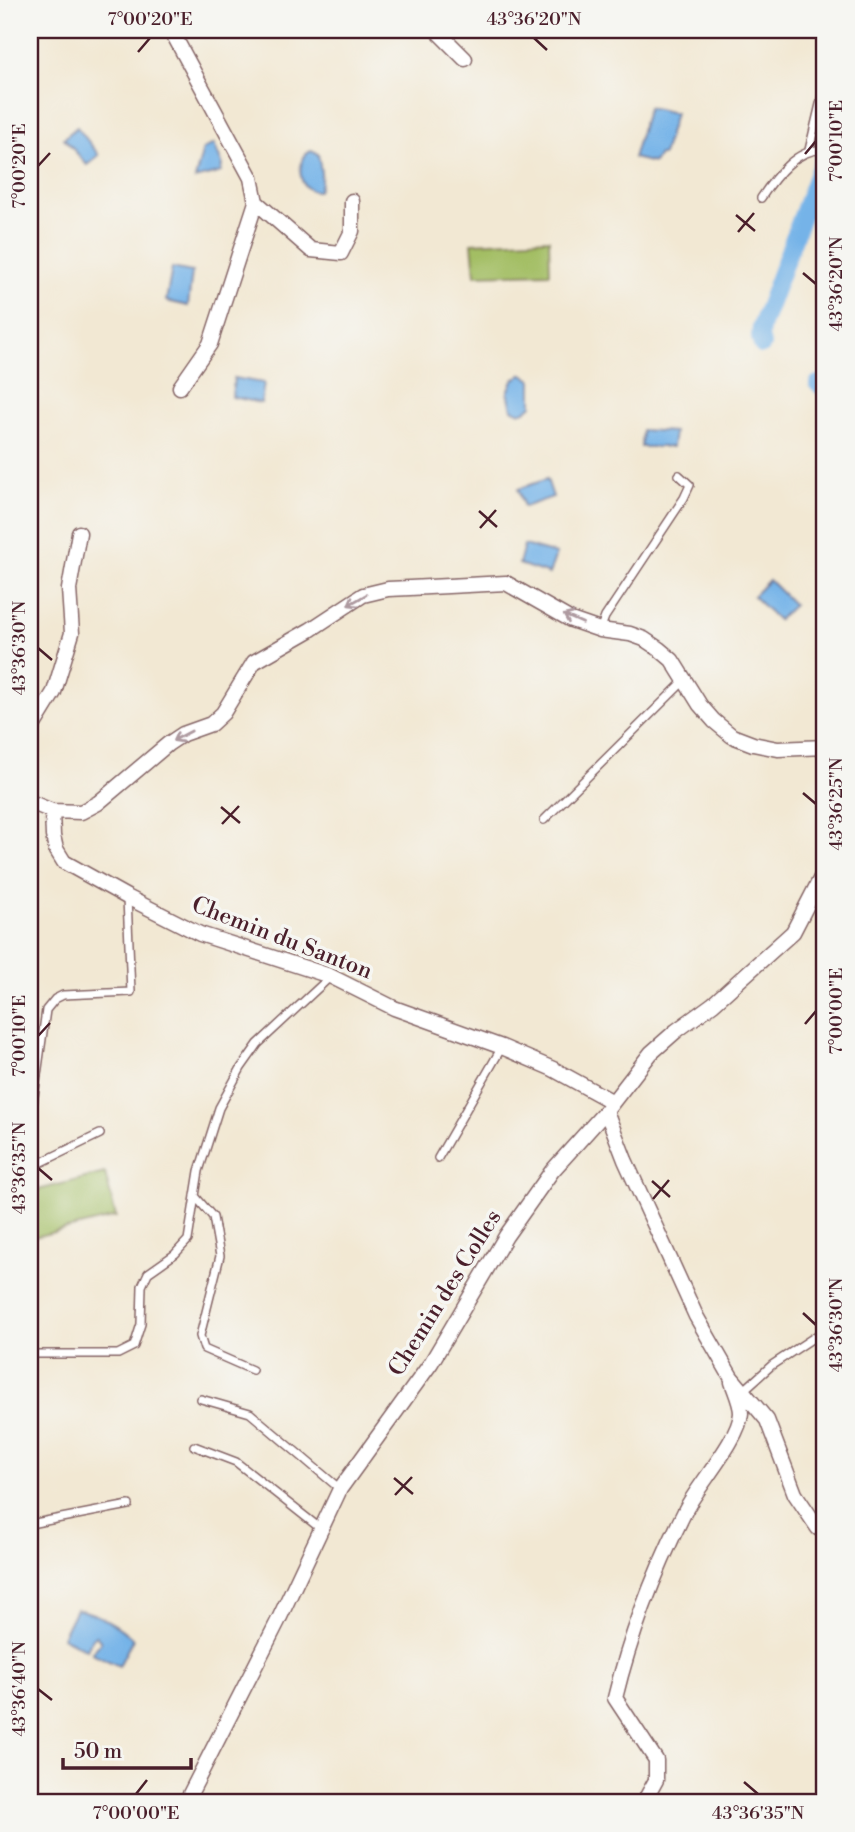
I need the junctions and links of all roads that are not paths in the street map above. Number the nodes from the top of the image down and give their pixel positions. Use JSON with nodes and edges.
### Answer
{"nodes":[{"id":1,"x":171,"y":30,"type":"edge"},
{"id":2,"x":436,"y":30,"type":"edge"},
{"id":3,"x":465,"y":59,"type":"dead end"},
{"id":4,"x":822,"y":96,"type":"dead end"},
{"id":5,"x":824,"y":149,"type":"edge"},
{"id":6,"x":809,"y":150,"type":"junction"},
{"id":7,"x":761,"y":198,"type":"dead end"},
{"id":8,"x":352,"y":201,"type":"dead end"},
{"id":9,"x":256,"y":202,"type":"junction"},
{"id":10,"x":180,"y":387,"type":"dead end"},
{"id":11,"x":679,"y":475,"type":"dead end"},
{"id":12,"x":79,"y":533,"type":"dead end"},
{"id":13,"x":600,"y":630,"type":"junction"},
{"id":14,"x":685,"y":681,"type":"junction"},
{"id":15,"x":30,"y":731,"type":"edge"},
{"id":16,"x":825,"y":747,"type":"edge"},
{"id":17,"x":30,"y":802,"type":"edge"},
{"id":18,"x":52,"y":811,"type":"junction"},
{"id":19,"x":544,"y":820,"type":"dead end"},
{"id":20,"x":825,"y":870,"type":"edge"},
{"id":21,"x":127,"y":897,"type":"junction"},
{"id":22,"x":330,"y":976,"type":"junction"},
{"id":23,"x":502,"y":1047,"type":"junction"},
{"id":24,"x":610,"y":1106,"type":"junction"},
{"id":25,"x":30,"y":1126,"type":"edge"},
{"id":26,"x":100,"y":1134,"type":"dead end"},
{"id":27,"x":438,"y":1157,"type":"dead end"},
{"id":28,"x":30,"y":1163,"type":"edge"},
{"id":29,"x":195,"y":1196,"type":"junction"},
{"id":30,"x":825,"y":1330,"type":"edge"},
{"id":31,"x":30,"y":1354,"type":"edge"},
{"id":32,"x":252,"y":1370,"type":"dead end"},
{"id":33,"x":731,"y":1377,"type":"junction"},
{"id":34,"x":742,"y":1391,"type":"junction"},
{"id":35,"x":201,"y":1399,"type":"dead end"},
{"id":36,"x":194,"y":1446,"type":"dead end"},
{"id":37,"x":340,"y":1489,"type":"junction"},
{"id":38,"x":129,"y":1505,"type":"dead end"},
{"id":39,"x":30,"y":1524,"type":"edge"},
{"id":40,"x":321,"y":1529,"type":"junction"},
{"id":41,"x":825,"y":1532,"type":"edge"},
{"id":42,"x":186,"y":1802,"type":"edge"},
{"id":43,"x":644,"y":1802,"type":"edge"}],
"edges":[{"from":1,"to":9,"type":"street"},
{"from":2,"to":3,"type":"street"},
{"from":4,"to":6,"type":"lane"},
{"from":5,"to":6,"type":"lane"},
{"from":6,"to":7,"type":"lane"},
{"from":8,"to":9,"type":"street"},
{"from":9,"to":10,"type":"street"},
{"from":11,"to":13,"type":"lane"},
{"from":12,"to":15,"type":"street"},
{"from":13,"to":14,"type":"street"},
{"from":13,"to":18,"type":"street","one_way":true},
{"from":14,"to":16,"type":"street"},
{"from":14,"to":19,"type":"lane"},
{"from":17,"to":18,"type":"street"},
{"from":18,"to":21,"type":"street","name":"Chemin du Santon"},
{"from":20,"to":24,"type":"street","name":"Chemin des Colles"},
{"from":21,"to":22,"type":"street","name":"Chemin du Santon"},
{"from":21,"to":25,"type":"lane"},
{"from":22,"to":23,"type":"street","name":"Chemin du Santon"},
{"from":22,"to":29,"type":"lane"},
{"from":23,"to":24,"type":"street","name":"Chemin du Santon"},
{"from":23,"to":27,"type":"lane"},
{"from":24,"to":33,"type":"street"},
{"from":24,"to":37,"type":"street","name":"Chemin des Colles"},
{"from":26,"to":28,"type":"lane"},
{"from":29,"to":31,"type":"lane"},
{"from":29,"to":32,"type":"lane"},
{"from":30,"to":34,"type":"lane"},
{"from":33,"to":34,"type":"street"},
{"from":33,"to":43,"type":"street"},
{"from":34,"to":41,"type":"street"},
{"from":35,"to":37,"type":"lane"},
{"from":36,"to":40,"type":"lane"},
{"from":37,"to":40,"type":"street","name":"Chemin des Colles"},
{"from":38,"to":39,"type":"lane"},
{"from":40,"to":42,"type":"street","name":"Chemin des Colles"}]}
